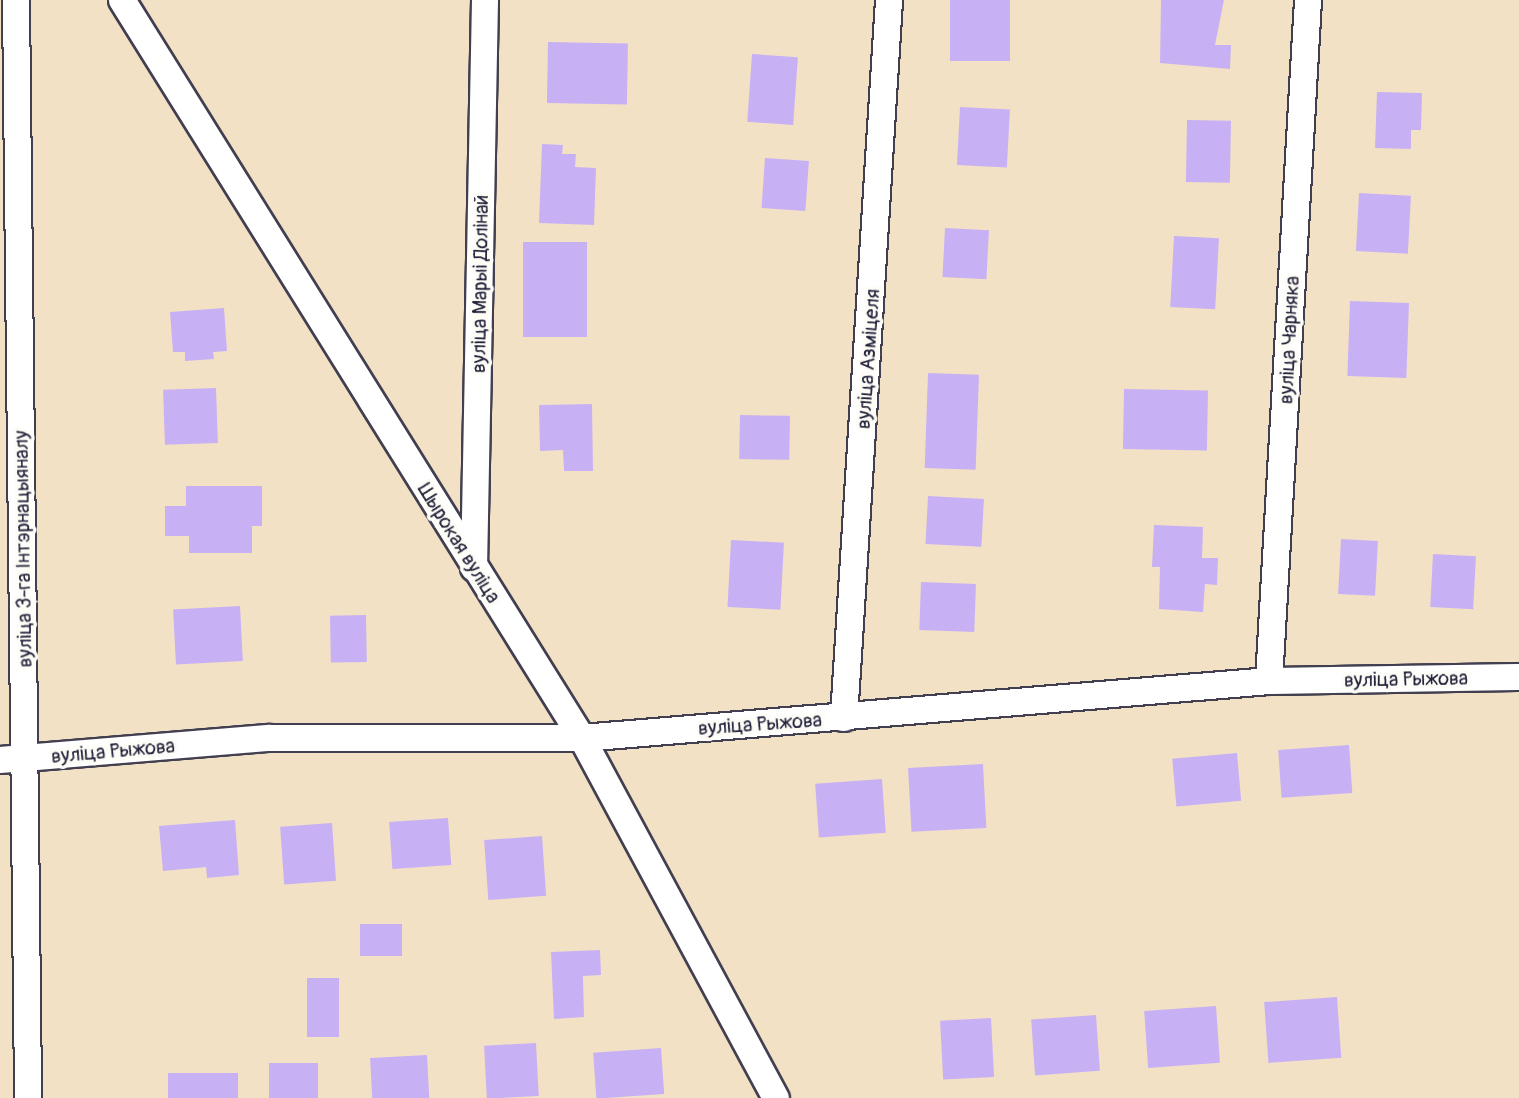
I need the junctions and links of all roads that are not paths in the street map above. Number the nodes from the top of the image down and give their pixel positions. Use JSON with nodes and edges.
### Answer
{"nodes":[{"id":1,"x":16,"y":0,"type":"edge"},
{"id":2,"x":122,"y":0,"type":"edge"},
{"id":3,"x":485,"y":0,"type":"edge"},
{"id":4,"x":889,"y":0,"type":"edge"},
{"id":5,"x":1308,"y":0,"type":"edge"},
{"id":6,"x":474,"y":568,"type":"junction"},
{"id":7,"x":1519,"y":677,"type":"edge"},
{"id":8,"x":1269,"y":681,"type":"junction"},
{"id":9,"x":844,"y":718,"type":"junction"},
{"id":10,"x":582,"y":738,"type":"junction"},
{"id":11,"x":13,"y":759,"type":"edge"},
{"id":12,"x":28,"y":1098,"type":"edge"},
{"id":13,"x":776,"y":1098,"type":"edge"}],
"edges":[{"from":1,"to":11,"type":"street","name":"вуліца 3-га Інтэрнацыяналу"},
{"from":2,"to":6,"type":"street","name":"Шырокая вуліца"},
{"from":3,"to":6,"type":"street","name":"вуліца Марыі Долінай"},
{"from":4,"to":9,"type":"street","name":"вуліца Азміцеля"},
{"from":5,"to":8,"type":"street","name":"вуліца Чарняка"},
{"from":6,"to":10,"type":"street","name":"Шырокая вуліца"},
{"from":7,"to":8,"type":"street","name":"вуліца Рыжова"},
{"from":8,"to":9,"type":"street","name":"вуліца Рыжова"},
{"from":9,"to":10,"type":"street","name":"вуліца Рыжова"},
{"from":10,"to":11,"type":"street","name":"вуліца Рыжова"},
{"from":10,"to":13,"type":"street","name":"Шырокая вуліца"},
{"from":11,"to":12,"type":"street","name":"вуліца 3-га Інтэрнацыяналу"}]}
